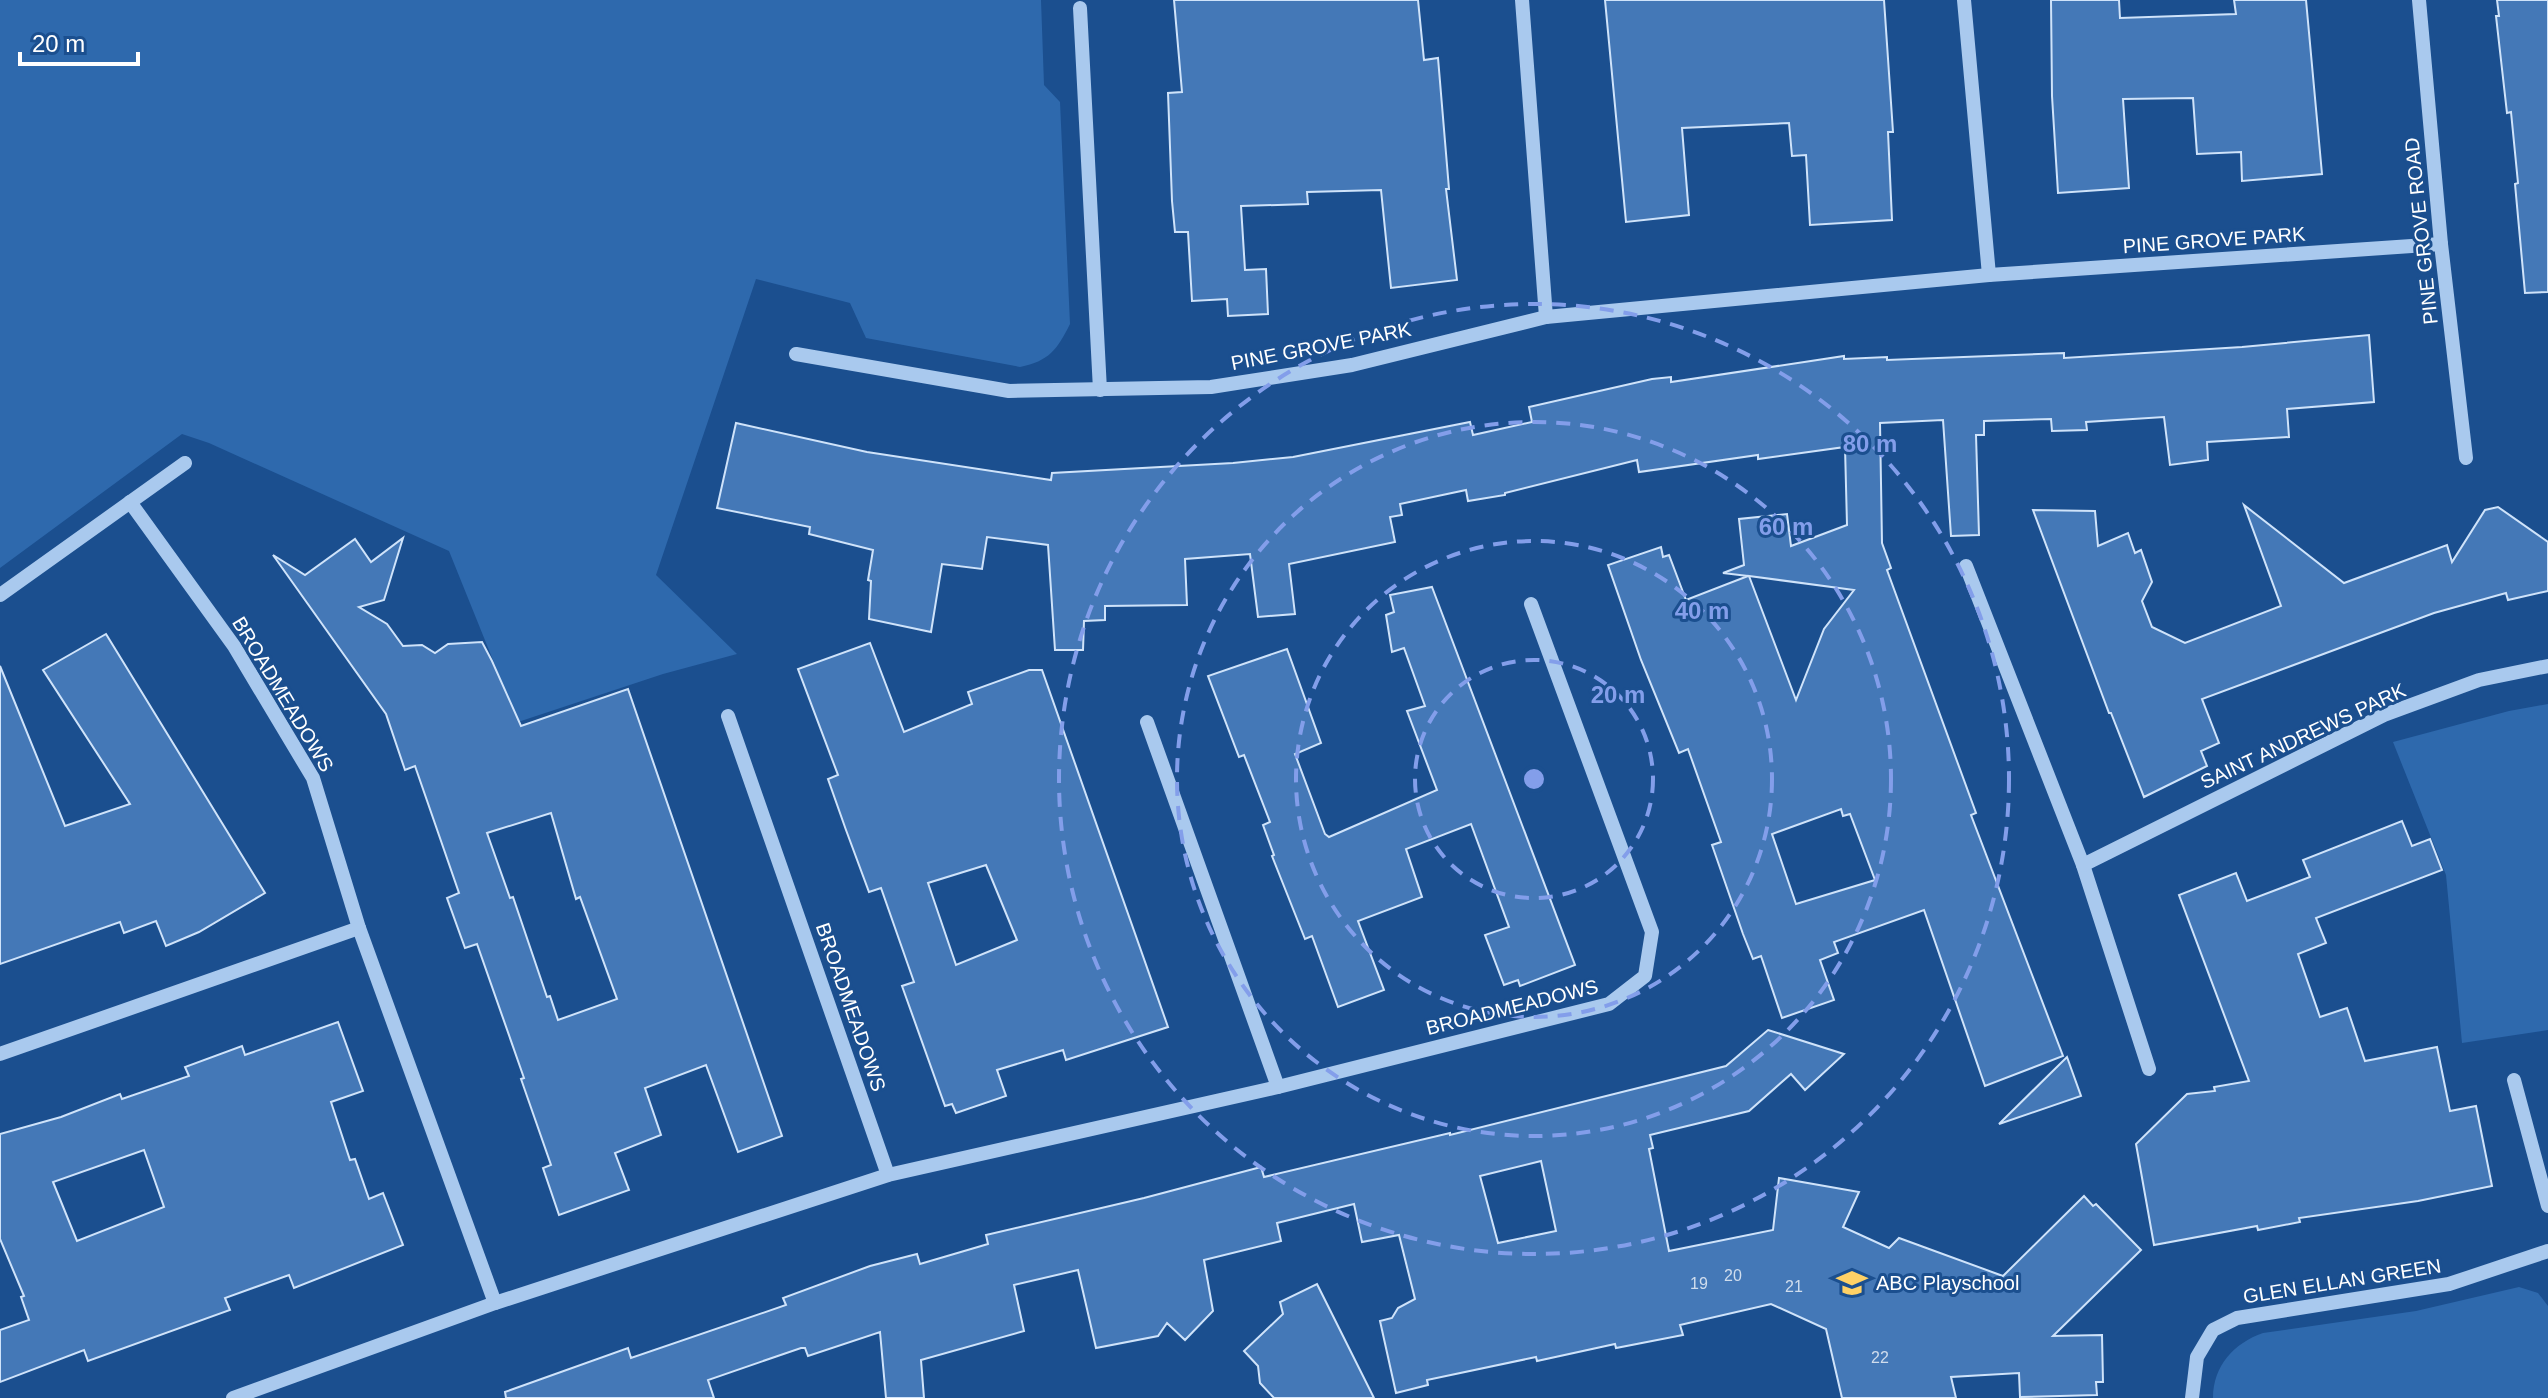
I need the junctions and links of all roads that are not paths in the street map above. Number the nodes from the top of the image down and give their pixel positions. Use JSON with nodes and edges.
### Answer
{"nodes":[{"id":1,"x":1522,"y":0,"type":"edge"},
{"id":2,"x":1964,"y":0,"type":"edge"},
{"id":3,"x":2419,"y":0,"type":"edge"},
{"id":4,"x":1080,"y":8,"type":"dead end"},
{"id":5,"x":2441,"y":244,"type":"junction"},
{"id":6,"x":1989,"y":275,"type":"junction"},
{"id":7,"x":1546,"y":317,"type":"junction"},
{"id":8,"x":796,"y":354,"type":"dead end"},
{"id":9,"x":1100,"y":390,"type":"junction"},
{"id":10,"x":2466,"y":458,"type":"dead end"},
{"id":11,"x":185,"y":463,"type":"dead end"},
{"id":12,"x":130,"y":502,"type":"junction"},
{"id":13,"x":1966,"y":566,"type":"dead end"},
{"id":14,"x":0,"y":595,"type":"edge"},
{"id":15,"x":1531,"y":604,"type":"dead end"},
{"id":16,"x":2548,"y":666,"type":"edge"},
{"id":17,"x":728,"y":716,"type":"dead end"},
{"id":18,"x":1147,"y":722,"type":"dead end"},
{"id":19,"x":2083,"y":865,"type":"junction"},
{"id":20,"x":359,"y":928,"type":"junction"},
{"id":21,"x":0,"y":1054,"type":"edge"},
{"id":22,"x":2149,"y":1069,"type":"dead end"},
{"id":23,"x":2514,"y":1080,"type":"dead end"},
{"id":24,"x":1278,"y":1087,"type":"junction"},
{"id":25,"x":888,"y":1175,"type":"junction"},
{"id":26,"x":2548,"y":1206,"type":"edge"},
{"id":27,"x":2548,"y":1251,"type":"edge"},
{"id":28,"x":495,"y":1303,"type":"junction"},
{"id":29,"x":233,"y":1398,"type":"edge"},
{"id":30,"x":2192,"y":1398,"type":"edge"}],
"edges":[{"from":1,"to":7,"type":"street"},
{"from":2,"to":6,"type":"street"},
{"from":3,"to":5,"type":"street","name":"PINE GROVE ROAD"},
{"from":4,"to":9,"type":"street"},
{"from":5,"to":6,"type":"street","name":"PINE GROVE PARK"},
{"from":5,"to":10,"type":"street","name":"PINE GROVE ROAD"},
{"from":6,"to":7,"type":"street","name":"PINE GROVE PARK"},
{"from":7,"to":9,"type":"street","name":"PINE GROVE PARK"},
{"from":8,"to":9,"type":"street","name":"PINE GROVE PARK"},
{"from":11,"to":12,"type":"street"},
{"from":12,"to":14,"type":"street"},
{"from":12,"to":20,"type":"street","name":"BROADMEADOWS"},
{"from":13,"to":19,"type":"street"},
{"from":15,"to":24,"type":"street","name":"BROADMEADOWS"},
{"from":16,"to":19,"type":"street","name":"SAINT ANDREWS PARK"},
{"from":17,"to":25,"type":"street","name":"BROADMEADOWS"},
{"from":18,"to":24,"type":"street"},
{"from":19,"to":22,"type":"street"},
{"from":20,"to":21,"type":"street"},
{"from":20,"to":28,"type":"street","name":"BROADMEADOWS"},
{"from":23,"to":26,"type":"street"},
{"from":24,"to":25,"type":"street","name":"BROADMEADOWS"},
{"from":25,"to":28,"type":"street","name":"BROADMEADOWS"},
{"from":27,"to":30,"type":"street","name":"GLEN ELLAN GREEN"},
{"from":28,"to":29,"type":"street","name":"BROADMEADOWS"}]}
